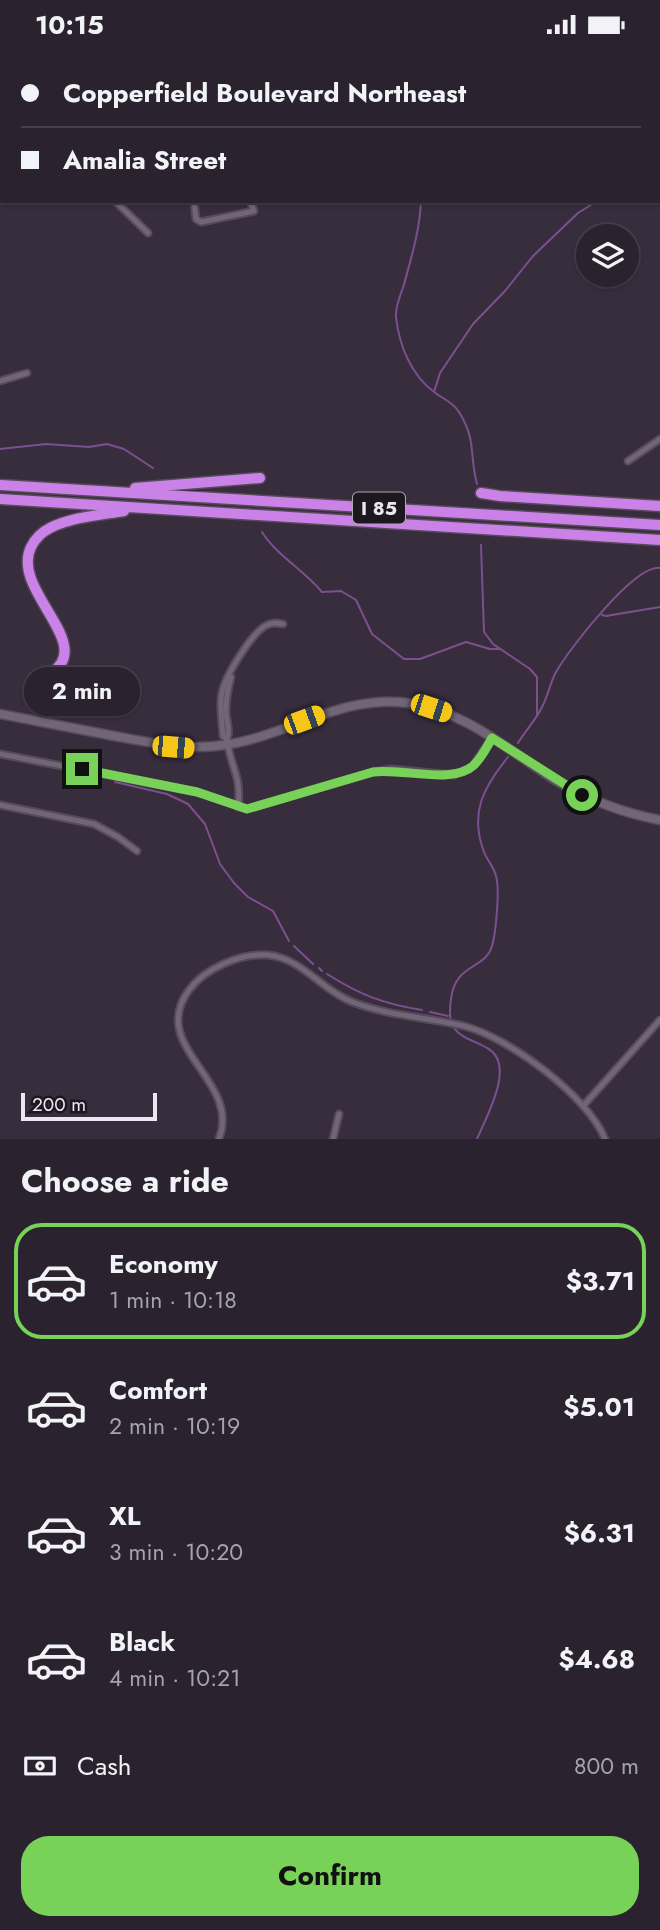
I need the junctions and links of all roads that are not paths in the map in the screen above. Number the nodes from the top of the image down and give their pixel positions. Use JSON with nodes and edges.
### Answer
{"nodes":[{"id":1,"x":117,"y":203,"type":"edge"},
{"id":2,"x":194,"y":203,"type":"edge"},
{"id":3,"x":251,"y":203,"type":"edge"},
{"id":4,"x":148,"y":233,"type":"dead end"},
{"id":5,"x":27,"y":373,"type":"dead end"},
{"id":6,"x":0,"y":381,"type":"edge"},
{"id":7,"x":660,"y":439,"type":"edge"},
{"id":8,"x":628,"y":461,"type":"dead end"},
{"id":9,"x":260,"y":478,"type":"dead end"},
{"id":10,"x":0,"y":485,"type":"edge"},
{"id":11,"x":105,"y":491,"type":"junction"},
{"id":12,"x":481,"y":493,"type":"dead end"},
{"id":13,"x":0,"y":499,"type":"edge"},
{"id":14,"x":660,"y":506,"type":"edge"},
{"id":15,"x":142,"y":508,"type":"junction"},
{"id":16,"x":657,"y":524,"type":"edge"},
{"id":17,"x":660,"y":540,"type":"edge"},
{"id":18,"x":283,"y":624,"type":"dead end"},
{"id":19,"x":51,"y":673,"type":"dead end"},
{"id":20,"x":0,"y":714,"type":"edge"},
{"id":21,"x":492,"y":738,"type":"junction"},
{"id":22,"x":227,"y":742,"type":"junction"},
{"id":23,"x":0,"y":754,"type":"edge"},
{"id":24,"x":0,"y":805,"type":"edge"},
{"id":25,"x":238,"y":807,"type":"junction"},
{"id":26,"x":660,"y":820,"type":"edge"},
{"id":27,"x":137,"y":852,"type":"dead end"},
{"id":28,"x":660,"y":1020,"type":"edge"},
{"id":29,"x":584,"y":1105,"type":"junction"},
{"id":30,"x":339,"y":1114,"type":"dead end"},
{"id":31,"x":219,"y":1139,"type":"edge"},
{"id":32,"x":332,"y":1139,"type":"edge"},
{"id":33,"x":605,"y":1139,"type":"edge"}],
"edges":[{"from":1,"to":4,"type":"street"},
{"from":2,"to":3,"type":"street"},
{"from":5,"to":6,"type":"street"},
{"from":7,"to":8,"type":"street"},
{"from":9,"to":11,"type":"highway"},
{"from":10,"to":11,"type":"highway","number":"I 85"},
{"from":11,"to":16,"type":"highway","number":"I 85"},
{"from":12,"to":14,"type":"highway"},
{"from":13,"to":15,"type":"highway","number":"I 85"},
{"from":15,"to":17,"type":"highway","number":"I 85"},
{"from":15,"to":19,"type":"highway"},
{"from":18,"to":22,"type":"street"},
{"from":20,"to":22,"type":"main road"},
{"from":21,"to":22,"type":"main road"},
{"from":21,"to":25,"type":"street"},
{"from":21,"to":26,"type":"main road"},
{"from":22,"to":25,"type":"street"},
{"from":23,"to":25,"type":"street"},
{"from":24,"to":27,"type":"street"},
{"from":28,"to":29,"type":"street"},
{"from":29,"to":31,"type":"street"},
{"from":29,"to":33,"type":"street"},
{"from":30,"to":32,"type":"street"}]}
